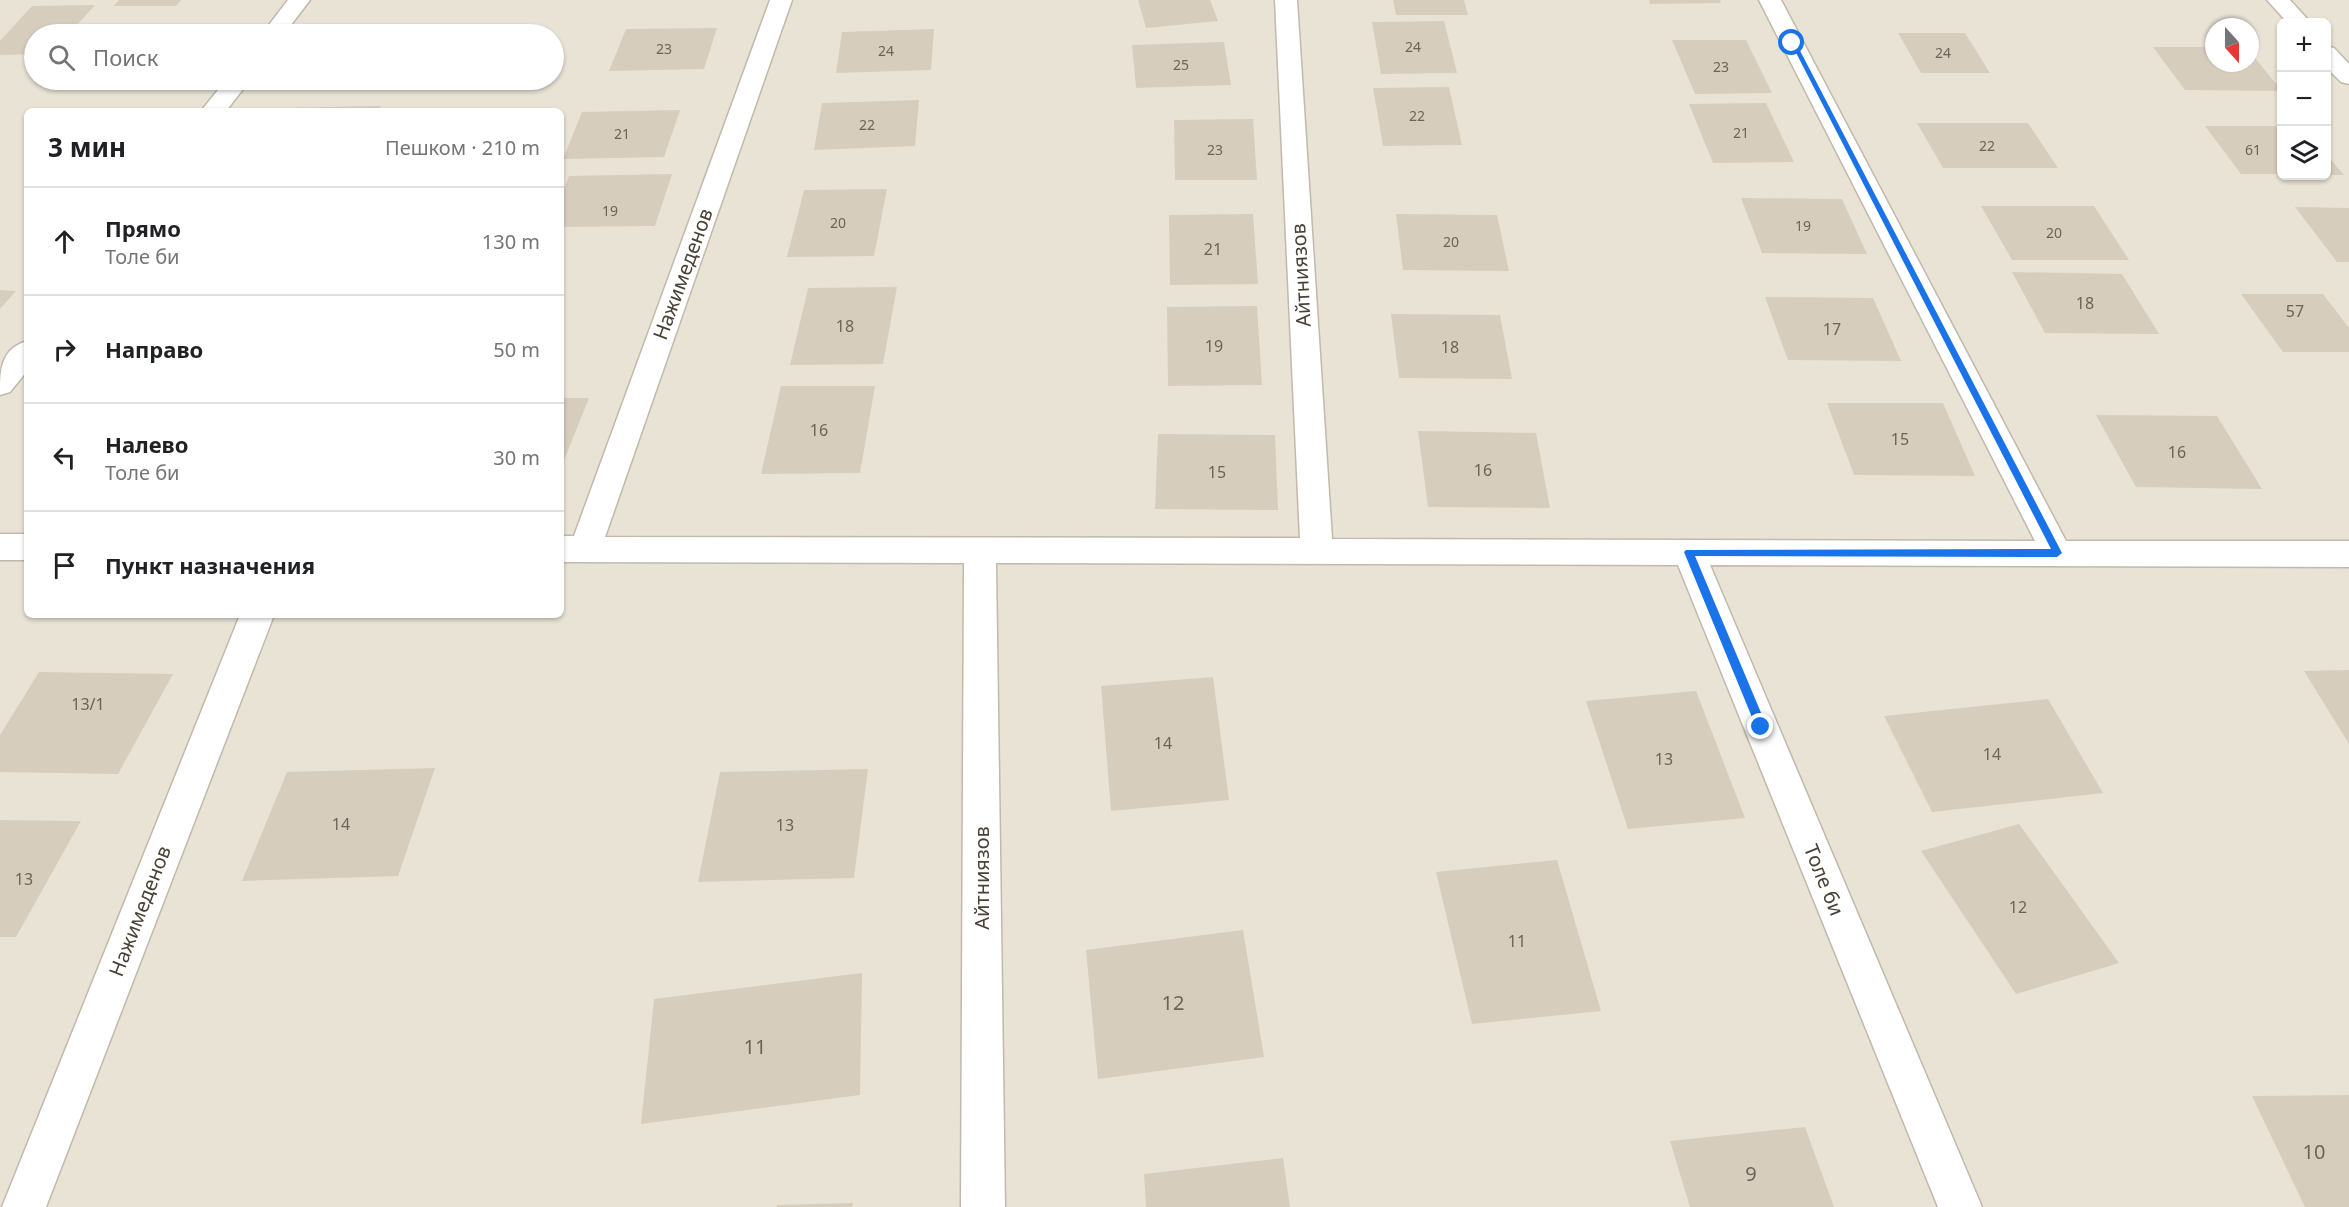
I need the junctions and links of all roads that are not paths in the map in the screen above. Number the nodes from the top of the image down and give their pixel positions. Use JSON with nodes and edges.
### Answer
{"nodes":[{"id":1,"x":300,"y":0,"type":"edge"},
{"id":2,"x":781,"y":0,"type":"edge"},
{"id":3,"x":1286,"y":0,"type":"edge"},
{"id":4,"x":1770,"y":0,"type":"edge"},
{"id":5,"x":2278,"y":0,"type":"edge"},
{"id":6,"x":2295,"y":18,"type":"edge"},
{"id":7,"x":281,"y":24,"type":"edge"},
{"id":8,"x":2331,"y":58,"type":"edge"},
{"id":9,"x":2349,"y":77,"type":"edge"},
{"id":10,"x":230,"y":90,"type":"edge"},
{"id":11,"x":215,"y":108,"type":"edge"},
{"id":12,"x":24,"y":355,"type":"edge"},
{"id":13,"x":0,"y":386,"type":"edge"},
{"id":14,"x":0,"y":547,"type":"edge"},
{"id":15,"x":24,"y":547,"type":"edge"},
{"id":16,"x":573,"y":549,"type":"edge"},
{"id":17,"x":980,"y":550,"type":"junction"},
{"id":18,"x":1317,"y":551,"type":"junction"},
{"id":19,"x":1689,"y":552,"type":"junction"},
{"id":20,"x":2057,"y":553,"type":"junction"},
{"id":21,"x":2349,"y":554,"type":"edge"},
{"id":22,"x":256,"y":618,"type":"edge"},
{"id":23,"x":24,"y":1207,"type":"edge"},
{"id":24,"x":983,"y":1207,"type":"edge"},
{"id":25,"x":1960,"y":1207,"type":"edge"}],
"edges":[{"from":1,"to":7,"type":"street"},
{"from":2,"to":16,"type":"street","name":"Нажимеденов"},
{"from":3,"to":18,"type":"street","name":"Айтниязов"},
{"from":4,"to":20,"type":"street"},
{"from":5,"to":6,"type":"street"},
{"from":8,"to":9,"type":"street"},
{"from":10,"to":11,"type":"street"},
{"from":12,"to":13,"type":"street"},
{"from":14,"to":15,"type":"street"},
{"from":16,"to":17,"type":"street"},
{"from":17,"to":18,"type":"street"},
{"from":17,"to":24,"type":"street","name":"Айтниязов"},
{"from":18,"to":19,"type":"street"},
{"from":19,"to":20,"type":"street"},
{"from":19,"to":25,"type":"street","name":"Толе би"},
{"from":20,"to":21,"type":"street"},
{"from":22,"to":23,"type":"street","name":"Нажимеденов"}]}
